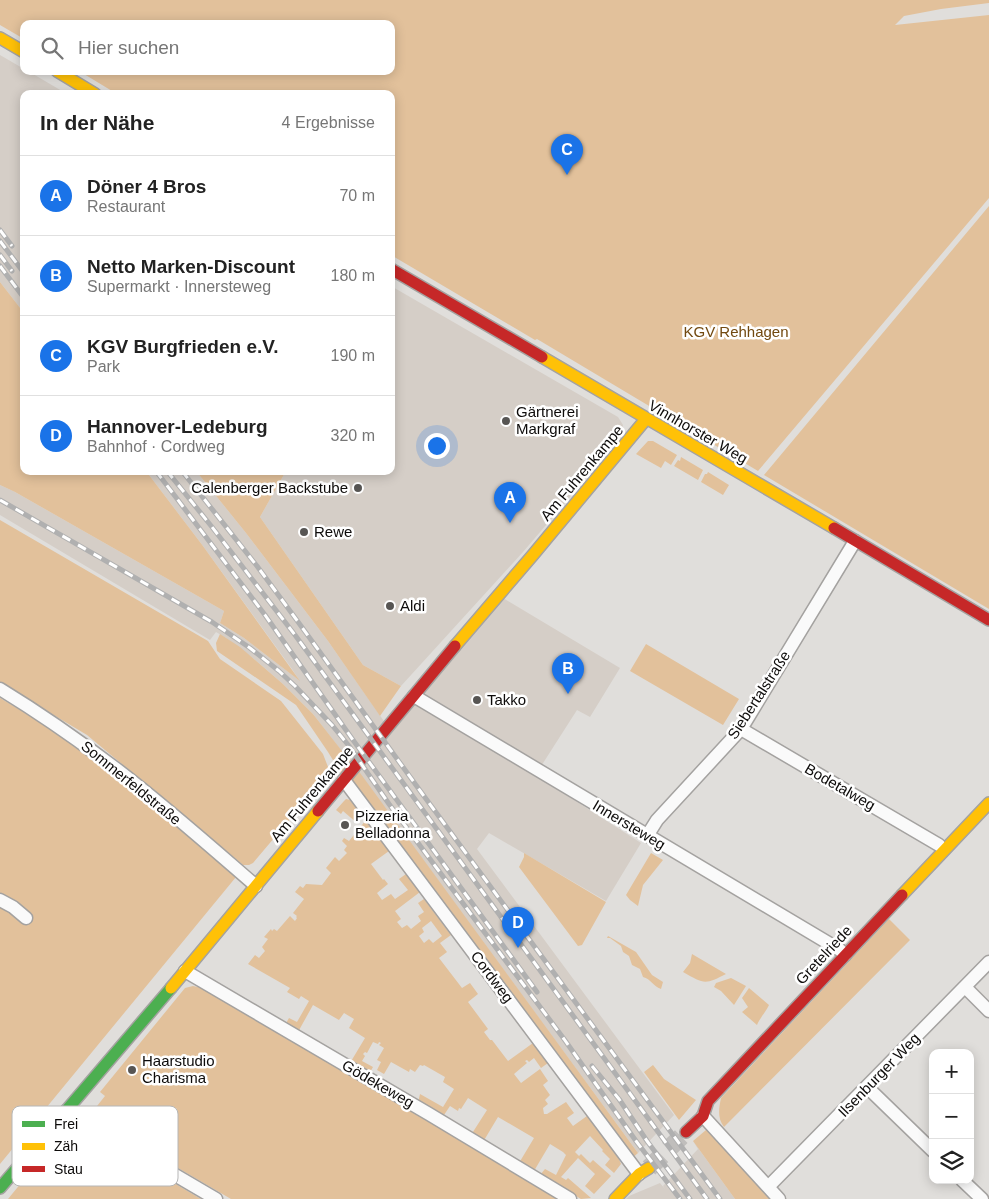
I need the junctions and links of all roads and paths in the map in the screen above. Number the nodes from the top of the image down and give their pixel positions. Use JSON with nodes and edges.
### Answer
{"nodes":[{"id":1,"x":0,"y":38,"type":"edge"},
{"id":2,"x":20,"y":50,"type":"edge"},
{"id":3,"x":64,"y":75,"type":"edge"},
{"id":4,"x":88,"y":90,"type":"edge"},
{"id":5,"x":395,"y":271,"type":"edge"},
{"id":6,"x":646,"y":419,"type":"junction"},
{"id":7,"x":855,"y":541,"type":"junction"},
{"id":8,"x":989,"y":620,"type":"edge"},
{"id":9,"x":0,"y":689,"type":"edge"},
{"id":10,"x":414,"y":696,"type":"junction"},
{"id":11,"x":741,"y":729,"type":"junction"},
{"id":12,"x":344,"y":780,"type":"junction"},
{"id":13,"x":988,"y":806,"type":"edge"},
{"id":14,"x":647,"y":836,"type":"junction"},
{"id":15,"x":939,"y":845,"type":"dead end"},
{"id":16,"x":256,"y":886,"type":"junction"},
{"id":17,"x":0,"y":900,"type":"edge"},
{"id":18,"x":26,"y":918,"type":"dead end"},
{"id":19,"x":845,"y":955,"type":"junction"},
{"id":20,"x":989,"y":962,"type":"edge"},
{"id":21,"x":185,"y":971,"type":"junction"},
{"id":22,"x":965,"y":987,"type":"junction"},
{"id":23,"x":989,"y":1011,"type":"edge"},
{"id":24,"x":867,"y":1087,"type":"junction"},
{"id":25,"x":70,"y":1106,"type":"edge"},
{"id":26,"x":703,"y":1116,"type":"junction"},
{"id":27,"x":686,"y":1132,"type":"tunnel mouth"},
{"id":28,"x":929,"y":1147,"type":"edge"},
{"id":29,"x":644,"y":1171,"type":"joint"},
{"id":30,"x":12,"y":1174,"type":"edge"},
{"id":31,"x":178,"y":1177,"type":"edge"},
{"id":32,"x":966,"y":1184,"type":"edge"},
{"id":33,"x":768,"y":1187,"type":"junction"},
{"id":34,"x":0,"y":1188,"type":"edge"},
{"id":35,"x":216,"y":1199,"type":"edge"},
{"id":36,"x":570,"y":1199,"type":"edge"},
{"id":37,"x":615,"y":1199,"type":"edge"},
{"id":38,"x":779,"y":1199,"type":"edge"},
{"id":39,"x":982,"y":1199,"type":"edge"}],
"edges":[{"from":1,"to":2,"type":"street"},
{"from":3,"to":4,"type":"street"},
{"from":5,"to":6,"type":"street","name":"Vinnhorster Weg"},
{"from":6,"to":7,"type":"street","name":"Vinnhorster Weg"},
{"from":6,"to":10,"type":"street","name":"Am Fuhrenkampe"},
{"from":7,"to":8,"type":"street","name":"Vinnhorster Weg"},
{"from":7,"to":11,"type":"street","name":"Siebertalstraße"},
{"from":9,"to":16,"type":"street","name":"Sommerfeldstraße"},
{"from":10,"to":12,"type":"street","name":"Am Fuhrenkampe"},
{"from":10,"to":14,"type":"street","name":"Innersteweg"},
{"from":11,"to":14,"type":"street","name":"Siebertalstraße"},
{"from":11,"to":15,"type":"street","name":"Bodetalweg"},
{"from":12,"to":16,"type":"street","name":"Am Fuhrenkampe"},
{"from":12,"to":29,"type":"street","name":"Cordweg"},
{"from":13,"to":19,"type":"street","name":"Gretelriede"},
{"from":14,"to":19,"type":"street","name":"Innersteweg"},
{"from":16,"to":21,"type":"street","name":"Am Fuhrenkampe"},
{"from":17,"to":18,"type":"street"},
{"from":19,"to":26,"type":"street","name":"Gretelriede"},
{"from":20,"to":22,"type":"street","name":"Ilsenburger Weg"},
{"from":21,"to":25,"type":"street","name":"Am Fuhrenkampe"},
{"from":21,"to":36,"type":"street","name":"Gödekeweg"},
{"from":22,"to":23,"type":"street"},
{"from":22,"to":24,"type":"street","name":"Ilsenburger Weg"},
{"from":24,"to":28,"type":"street"},
{"from":24,"to":33,"type":"street","name":"Ilsenburger Weg"},
{"from":26,"to":27,"type":"street","name":"Gretelriede"},
{"from":26,"to":33,"type":"street"},
{"from":29,"to":37,"type":"street"},
{"from":30,"to":34,"type":"street","name":"Am Fuhrenkampe"},
{"from":31,"to":35,"type":"street"},
{"from":32,"to":39,"type":"street"},
{"from":33,"to":38,"type":"street"}]}
